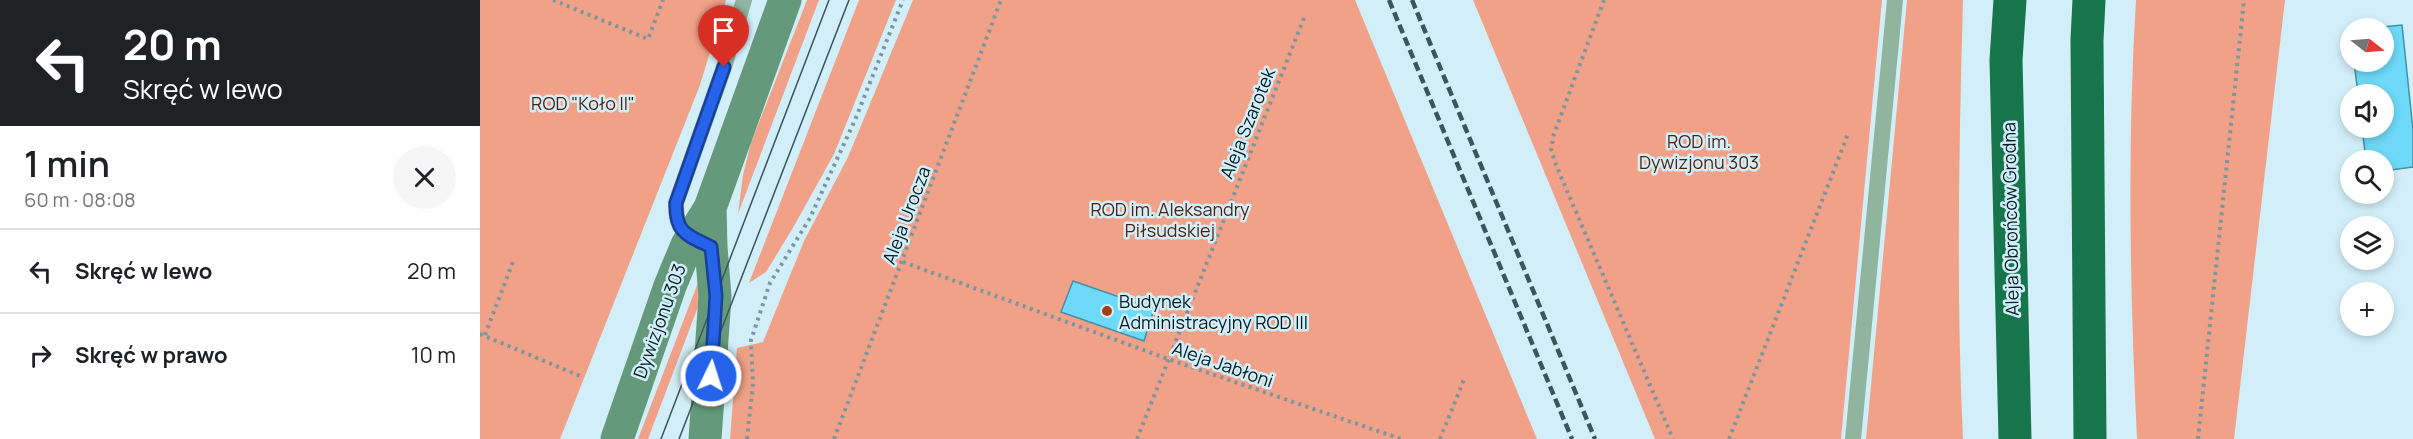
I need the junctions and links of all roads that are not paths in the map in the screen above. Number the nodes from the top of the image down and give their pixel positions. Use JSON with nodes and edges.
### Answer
{"nodes":[{"id":1,"x":744,"y":0,"type":"edge"},
{"id":2,"x":785,"y":0,"type":"edge"},
{"id":3,"x":1895,"y":0,"type":"edge"},
{"id":4,"x":2010,"y":0,"type":"edge"},
{"id":5,"x":2089,"y":0,"type":"edge"},
{"id":6,"x":701,"y":242,"type":"junction"},
{"id":7,"x":617,"y":439,"type":"edge"},
{"id":8,"x":705,"y":439,"type":"edge"},
{"id":9,"x":1853,"y":439,"type":"edge"},
{"id":10,"x":2015,"y":439,"type":"edge"},
{"id":11,"x":2090,"y":439,"type":"edge"}],
"edges":[{"from":1,"to":6,"type":"lane"},
{"from":2,"to":6,"type":"street","name":"Dywizjonu 303"},
{"from":3,"to":9,"type":"lane"},
{"from":4,"to":10,"type":"highway","name":"Aleja Obrońców Grodna"},
{"from":5,"to":11,"type":"highway"},
{"from":6,"to":7,"type":"street","name":"Dywizjonu 303"},
{"from":6,"to":8,"type":"street","name":"Dywizjonu 303"}]}
